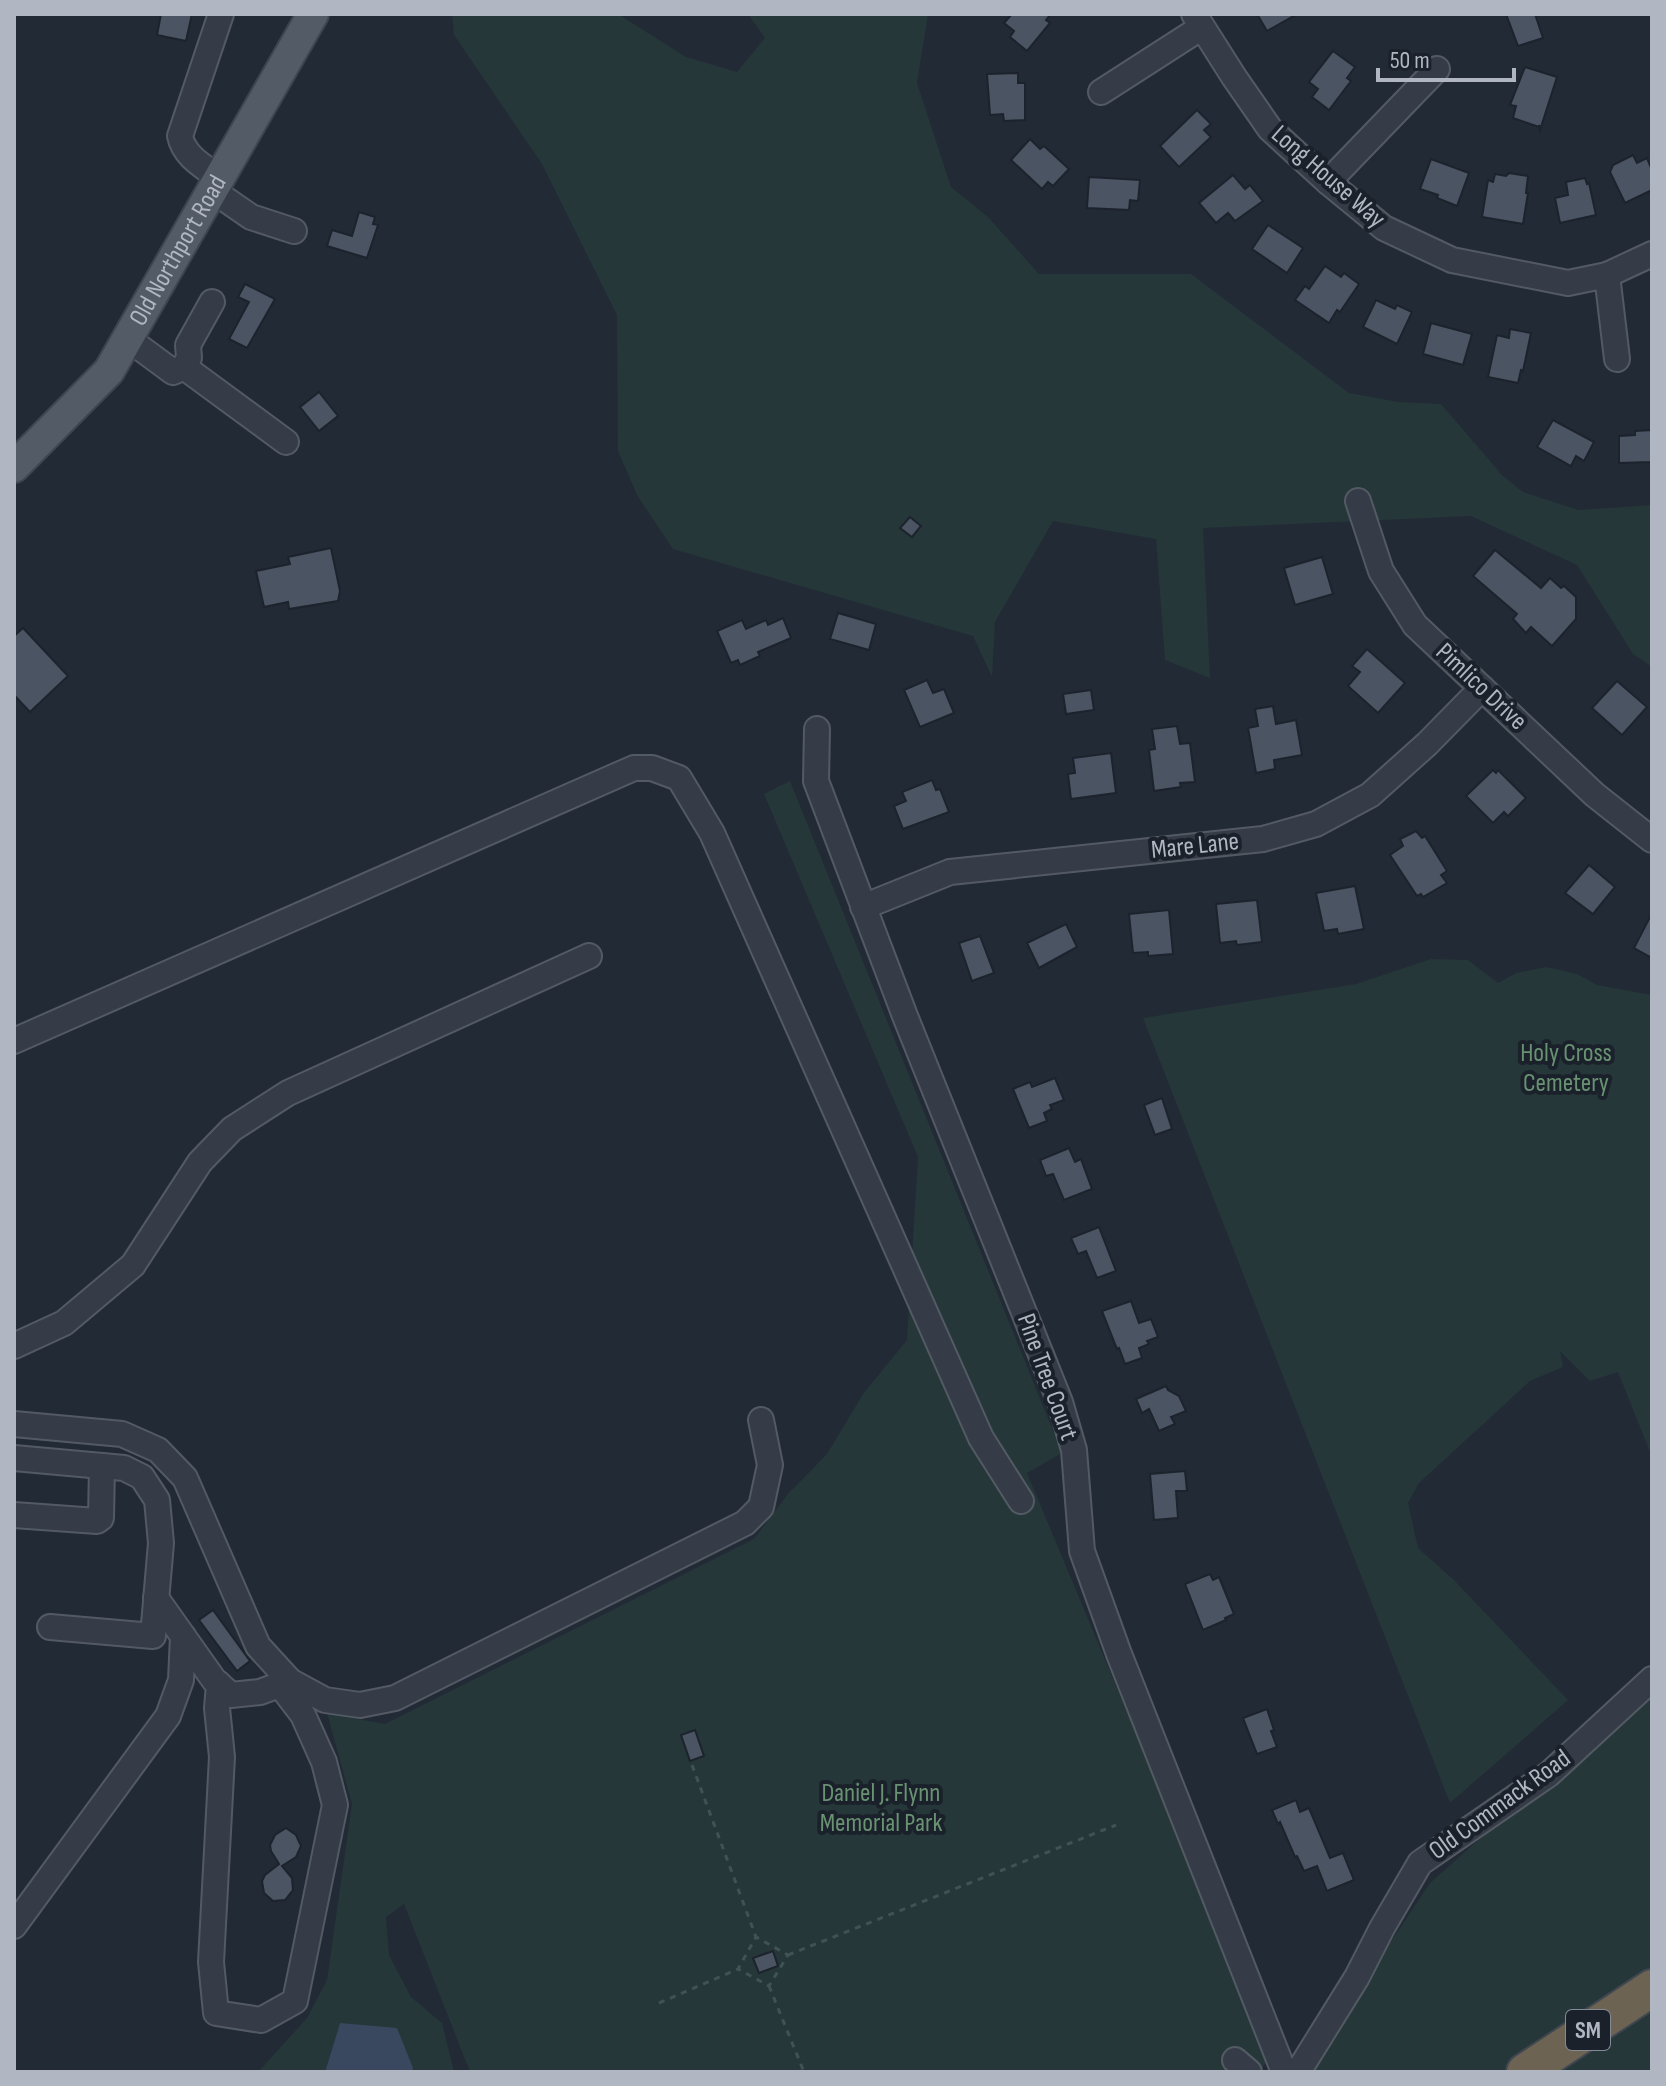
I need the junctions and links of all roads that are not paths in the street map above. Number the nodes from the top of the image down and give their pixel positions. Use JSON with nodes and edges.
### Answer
{"nodes":[{"id":1,"x":221,"y":14,"type":"edge"},
{"id":2,"x":313,"y":14,"type":"edge"},
{"id":3,"x":1198,"y":20,"type":"edge"},
{"id":4,"x":1437,"y":69,"type":"dead end"},
{"id":5,"x":1101,"y":92,"type":"dead end"},
{"id":6,"x":1328,"y":182,"type":"junction"},
{"id":7,"x":216,"y":184,"type":"junction"},
{"id":8,"x":294,"y":231,"type":"dead end"},
{"id":9,"x":1652,"y":254,"type":"edge"},
{"id":10,"x":1607,"y":275,"type":"junction"},
{"id":11,"x":212,"y":302,"type":"dead end"},
{"id":12,"x":127,"y":338,"type":"junction"},
{"id":13,"x":1617,"y":359,"type":"dead end"},
{"id":14,"x":184,"y":367,"type":"junction"},
{"id":15,"x":286,"y":442,"type":"dead end"},
{"id":16,"x":14,"y":467,"type":"edge"},
{"id":17,"x":1358,"y":501,"type":"dead end"},
{"id":18,"x":1482,"y":688,"type":"junction"},
{"id":19,"x":817,"y":729,"type":"dead end"},
{"id":20,"x":1652,"y":840,"type":"edge"},
{"id":21,"x":863,"y":907,"type":"junction"},
{"id":22,"x":589,"y":956,"type":"dead end"},
{"id":23,"x":14,"y":1041,"type":"edge"},
{"id":24,"x":14,"y":1346,"type":"edge"},
{"id":25,"x":761,"y":1420,"type":"dead end"},
{"id":26,"x":14,"y":1424,"type":"edge"},
{"id":27,"x":14,"y":1458,"type":"edge"},
{"id":28,"x":102,"y":1466,"type":"junction"},
{"id":29,"x":1021,"y":1501,"type":"dead end"},
{"id":30,"x":14,"y":1515,"type":"edge"},
{"id":31,"x":156,"y":1598,"type":"junction"},
{"id":32,"x":50,"y":1627,"type":"dead end"},
{"id":33,"x":183,"y":1636,"type":"junction"},
{"id":34,"x":1652,"y":1679,"type":"edge"},
{"id":35,"x":285,"y":1683,"type":"junction"},
{"id":36,"x":219,"y":1684,"type":"junction"},
{"id":37,"x":14,"y":1926,"type":"edge"},
{"id":38,"x":1652,"y":1988,"type":"edge"},
{"id":39,"x":1284,"y":2072,"type":"edge"},
{"id":40,"x":1298,"y":2072,"type":"edge"},
{"id":41,"x":1525,"y":2072,"type":"edge"}],
"edges":[{"from":1,"to":7,"type":"street"},
{"from":2,"to":7,"type":"main road","name":"Old Northport Road"},
{"from":3,"to":5,"type":"street"},
{"from":3,"to":6,"type":"street","name":"Long House Way"},
{"from":4,"to":6,"type":"street"},
{"from":6,"to":10,"type":"street","name":"Long House Way"},
{"from":7,"to":8,"type":"street"},
{"from":7,"to":12,"type":"main road","name":"Old Northport Road"},
{"from":9,"to":10,"type":"street","name":"Long House Way"},
{"from":10,"to":13,"type":"street"},
{"from":11,"to":14,"type":"street"},
{"from":12,"to":14,"type":"street"},
{"from":12,"to":16,"type":"main road","name":"Old Northport Road"},
{"from":14,"to":15,"type":"street"},
{"from":17,"to":18,"type":"street","name":"Pimlico Drive"},
{"from":18,"to":20,"type":"street","name":"Pimlico Drive"},
{"from":18,"to":21,"type":"street","name":"Mare Lane"},
{"from":19,"to":21,"type":"street","name":"Pine Tree Court"},
{"from":21,"to":39,"type":"street","name":"Pine Tree Court"},
{"from":22,"to":24,"type":"street"},
{"from":23,"to":29,"type":"street"},
{"from":25,"to":35,"type":"street"},
{"from":26,"to":35,"type":"street"},
{"from":27,"to":28,"type":"street"},
{"from":28,"to":30,"type":"street"},
{"from":28,"to":31,"type":"street"},
{"from":31,"to":32,"type":"street"},
{"from":31,"to":33,"type":"street"},
{"from":33,"to":36,"type":"street"},
{"from":33,"to":37,"type":"street"},
{"from":34,"to":40,"type":"street","name":"Old Commack Road"},
{"from":35,"to":36,"type":"street"},
{"from":35,"to":36,"type":"street"},
{"from":38,"to":41,"type":"highway","number":"SM"}]}
